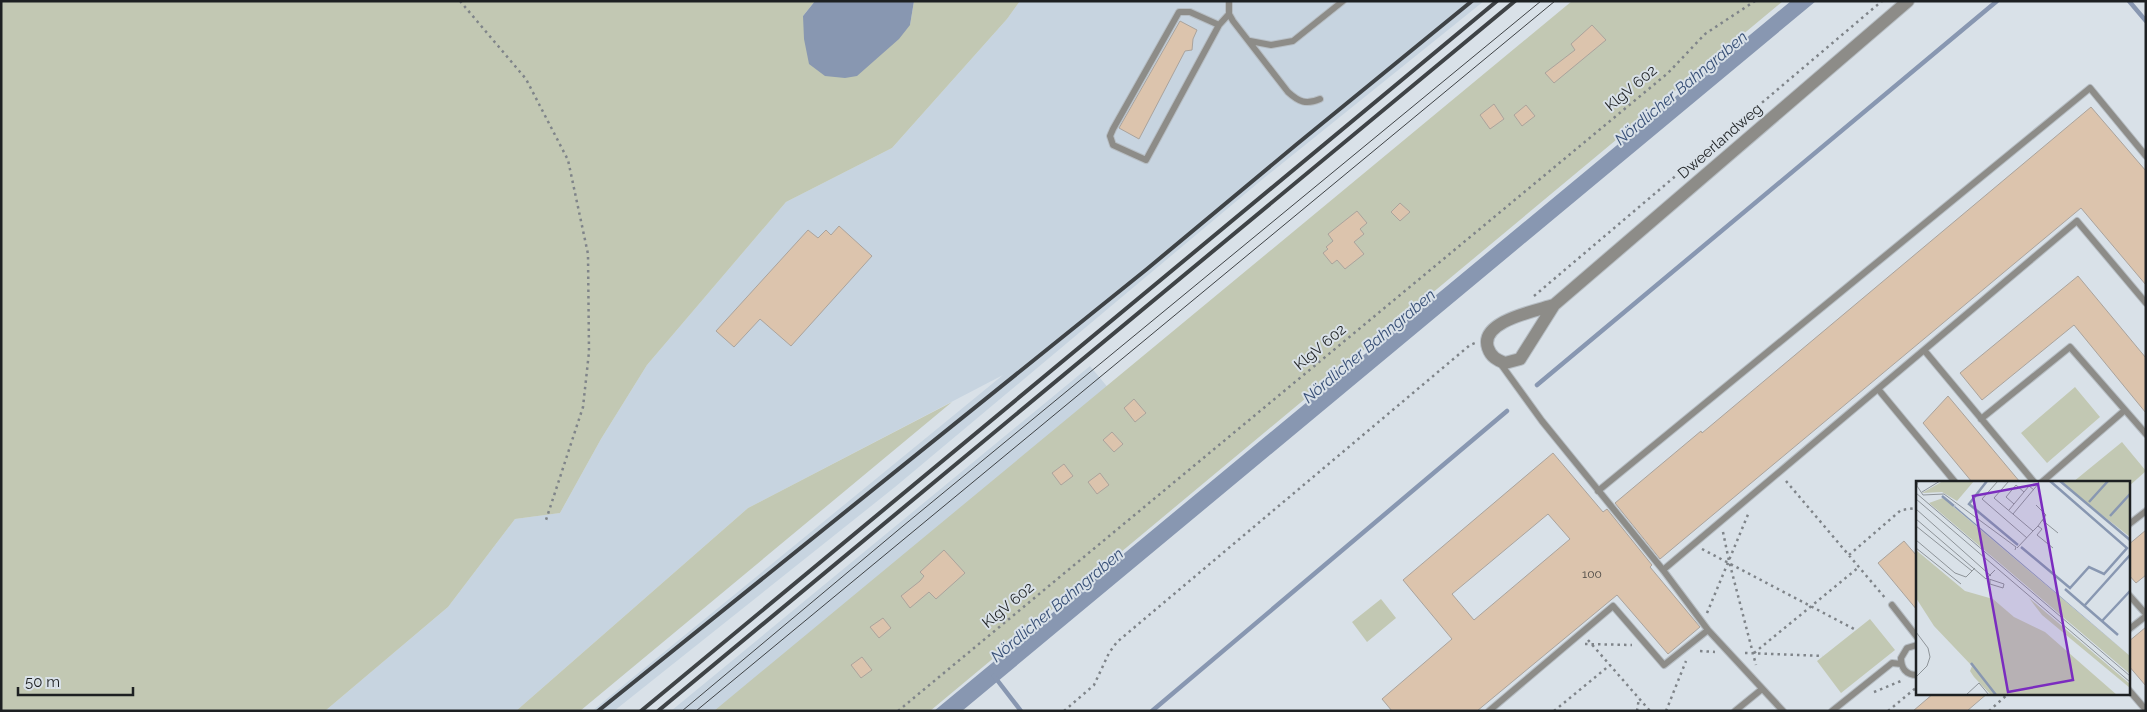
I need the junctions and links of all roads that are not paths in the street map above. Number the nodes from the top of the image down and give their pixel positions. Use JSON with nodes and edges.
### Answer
{"nodes":[{"id":1,"x":1229,"y":1,"type":"edge"},
{"id":2,"x":1342,"y":1,"type":"edge"},
{"id":3,"x":1908,"y":1,"type":"edge"},
{"id":4,"x":1229,"y":14,"type":"junction"},
{"id":5,"x":1219,"y":25,"type":"junction"},
{"id":6,"x":1250,"y":41,"type":"junction"},
{"id":7,"x":1320,"y":99,"type":"dead end"},
{"id":8,"x":2146,"y":156,"type":"edge"},
{"id":9,"x":2146,"y":303,"type":"edge"},
{"id":10,"x":1554,"y":305,"type":"junction"},
{"id":11,"x":1924,"y":350,"type":"junction"},
{"id":12,"x":1498,"y":361,"type":"junction"},
{"id":13,"x":1878,"y":389,"type":"junction"},
{"id":14,"x":2125,"y":410,"type":"junction"},
{"id":15,"x":1981,"y":418,"type":"junction"},
{"id":16,"x":2146,"y":434,"type":"edge"},
{"id":17,"x":1954,"y":481,"type":"edge"},
{"id":18,"x":2033,"y":481,"type":"edge"},
{"id":19,"x":2043,"y":481,"type":"edge"},
{"id":20,"x":1598,"y":491,"type":"junction"},
{"id":21,"x":2146,"y":511,"type":"edge"},
{"id":22,"x":2130,"y":523,"type":"edge"},
{"id":23,"x":1663,"y":570,"type":"junction"},
{"id":24,"x":2130,"y":596,"type":"edge"},
{"id":25,"x":1892,"y":605,"type":"road end"},
{"id":26,"x":2146,"y":615,"type":"edge"},
{"id":27,"x":2130,"y":628,"type":"edge"},
{"id":28,"x":1708,"y":630,"type":"junction"},
{"id":29,"x":1916,"y":636,"type":"edge"},
{"id":30,"x":1916,"y":645,"type":"edge"},
{"id":31,"x":1901,"y":664,"type":"junction"},
{"id":32,"x":1916,"y":675,"type":"edge"},
{"id":33,"x":1762,"y":689,"type":"junction"},
{"id":34,"x":2130,"y":690,"type":"edge"},
{"id":35,"x":2146,"y":710,"type":"edge"},
{"id":36,"x":1489,"y":711,"type":"edge"},
{"id":37,"x":1735,"y":711,"type":"edge"},
{"id":38,"x":1783,"y":711,"type":"edge"},
{"id":39,"x":1832,"y":711,"type":"edge"}],
"edges":[{"from":1,"to":4,"type":"lane"},
{"from":2,"to":6,"type":"lane"},
{"from":3,"to":10,"type":"street","name":"Dweerlandweg"},
{"from":4,"to":5,"type":"lane"},
{"from":4,"to":6,"type":"lane"},
{"from":5,"to":5,"type":"lane"},
{"from":6,"to":7,"type":"lane"},
{"from":8,"to":20,"type":"lane"},
{"from":9,"to":11,"type":"lane"},
{"from":10,"to":12,"type":"street","name":"Dweerlandweg"},
{"from":10,"to":12,"type":"street","name":"Dweerlandweg"},
{"from":11,"to":13,"type":"lane"},
{"from":11,"to":15,"type":"lane"},
{"from":12,"to":20,"type":"lane"},
{"from":13,"to":17,"type":"lane"},
{"from":13,"to":23,"type":"lane"},
{"from":14,"to":15,"type":"lane"},
{"from":14,"to":16,"type":"lane"},
{"from":14,"to":19,"type":"lane"},
{"from":15,"to":18,"type":"lane"},
{"from":20,"to":23,"type":"lane"},
{"from":21,"to":22,"type":"lane"},
{"from":23,"to":28,"type":"lane"},
{"from":24,"to":26,"type":"lane"},
{"from":25,"to":29,"type":"lane"},
{"from":26,"to":27,"type":"lane"},
{"from":28,"to":33,"type":"lane"},
{"from":28,"to":36,"type":"lane"},
{"from":30,"to":31,"type":"lane"},
{"from":31,"to":32,"type":"lane"},
{"from":31,"to":39,"type":"lane"},
{"from":33,"to":37,"type":"lane"},
{"from":33,"to":38,"type":"lane"},
{"from":34,"to":35,"type":"lane"}]}
